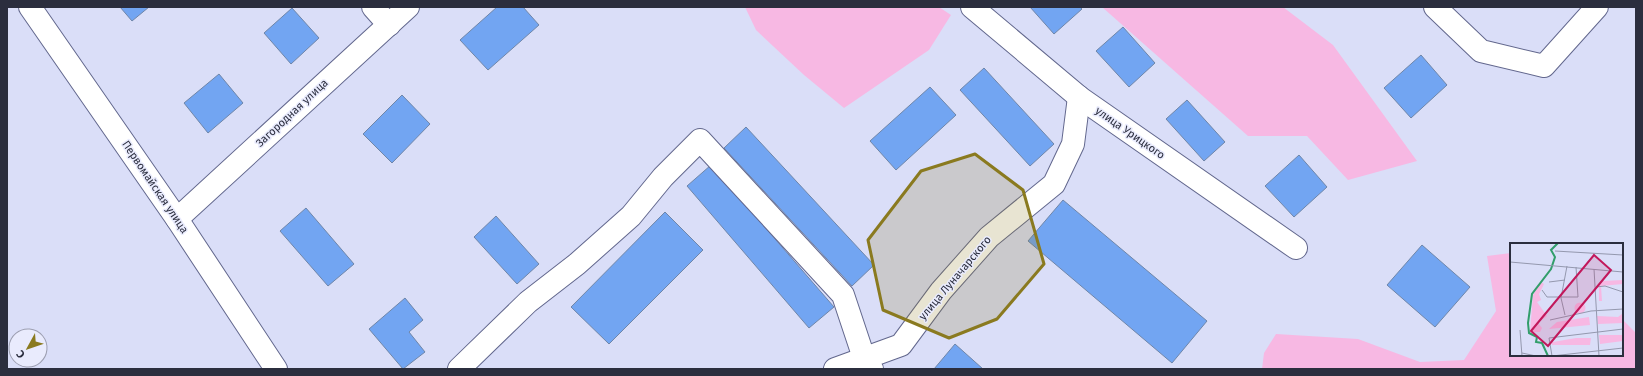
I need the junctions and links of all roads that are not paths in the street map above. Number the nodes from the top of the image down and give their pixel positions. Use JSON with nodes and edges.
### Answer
{"nodes":[{"id":1,"x":30,"y":7,"type":"edge"},
{"id":2,"x":373,"y":7,"type":"edge"},
{"id":3,"x":408,"y":7,"type":"edge"},
{"id":4,"x":972,"y":7,"type":"edge"},
{"id":5,"x":1435,"y":7,"type":"edge"},
{"id":6,"x":1597,"y":7,"type":"edge"},
{"id":7,"x":389,"y":25,"type":"junction"},
{"id":8,"x":1078,"y":97,"type":"junction"},
{"id":9,"x":177,"y":219,"type":"junction"},
{"id":10,"x":1296,"y":248,"type":"dead end"},
{"id":11,"x":868,"y":363,"type":"edge"},
{"id":12,"x":276,"y":369,"type":"edge"},
{"id":13,"x":459,"y":369,"type":"edge"},
{"id":14,"x":835,"y":369,"type":"edge"}],
"edges":[{"from":1,"to":9,"type":"street","name":"Первомайская улица"},
{"from":2,"to":7,"type":"street"},
{"from":3,"to":7,"type":"street","name":"Загородная улица"},
{"from":4,"to":8,"type":"street","name":"улица Урицкого"},
{"from":5,"to":6,"type":"street"},
{"from":7,"to":9,"type":"street","name":"Загородная улица"},
{"from":8,"to":10,"type":"street","name":"улица Урицкого"},
{"from":8,"to":11,"type":"street","name":"улица Луначарского"},
{"from":9,"to":12,"type":"street","name":"Первомайская улица"},
{"from":11,"to":13,"type":"street"},
{"from":11,"to":14,"type":"street","name":"улица Луначарского"}]}
